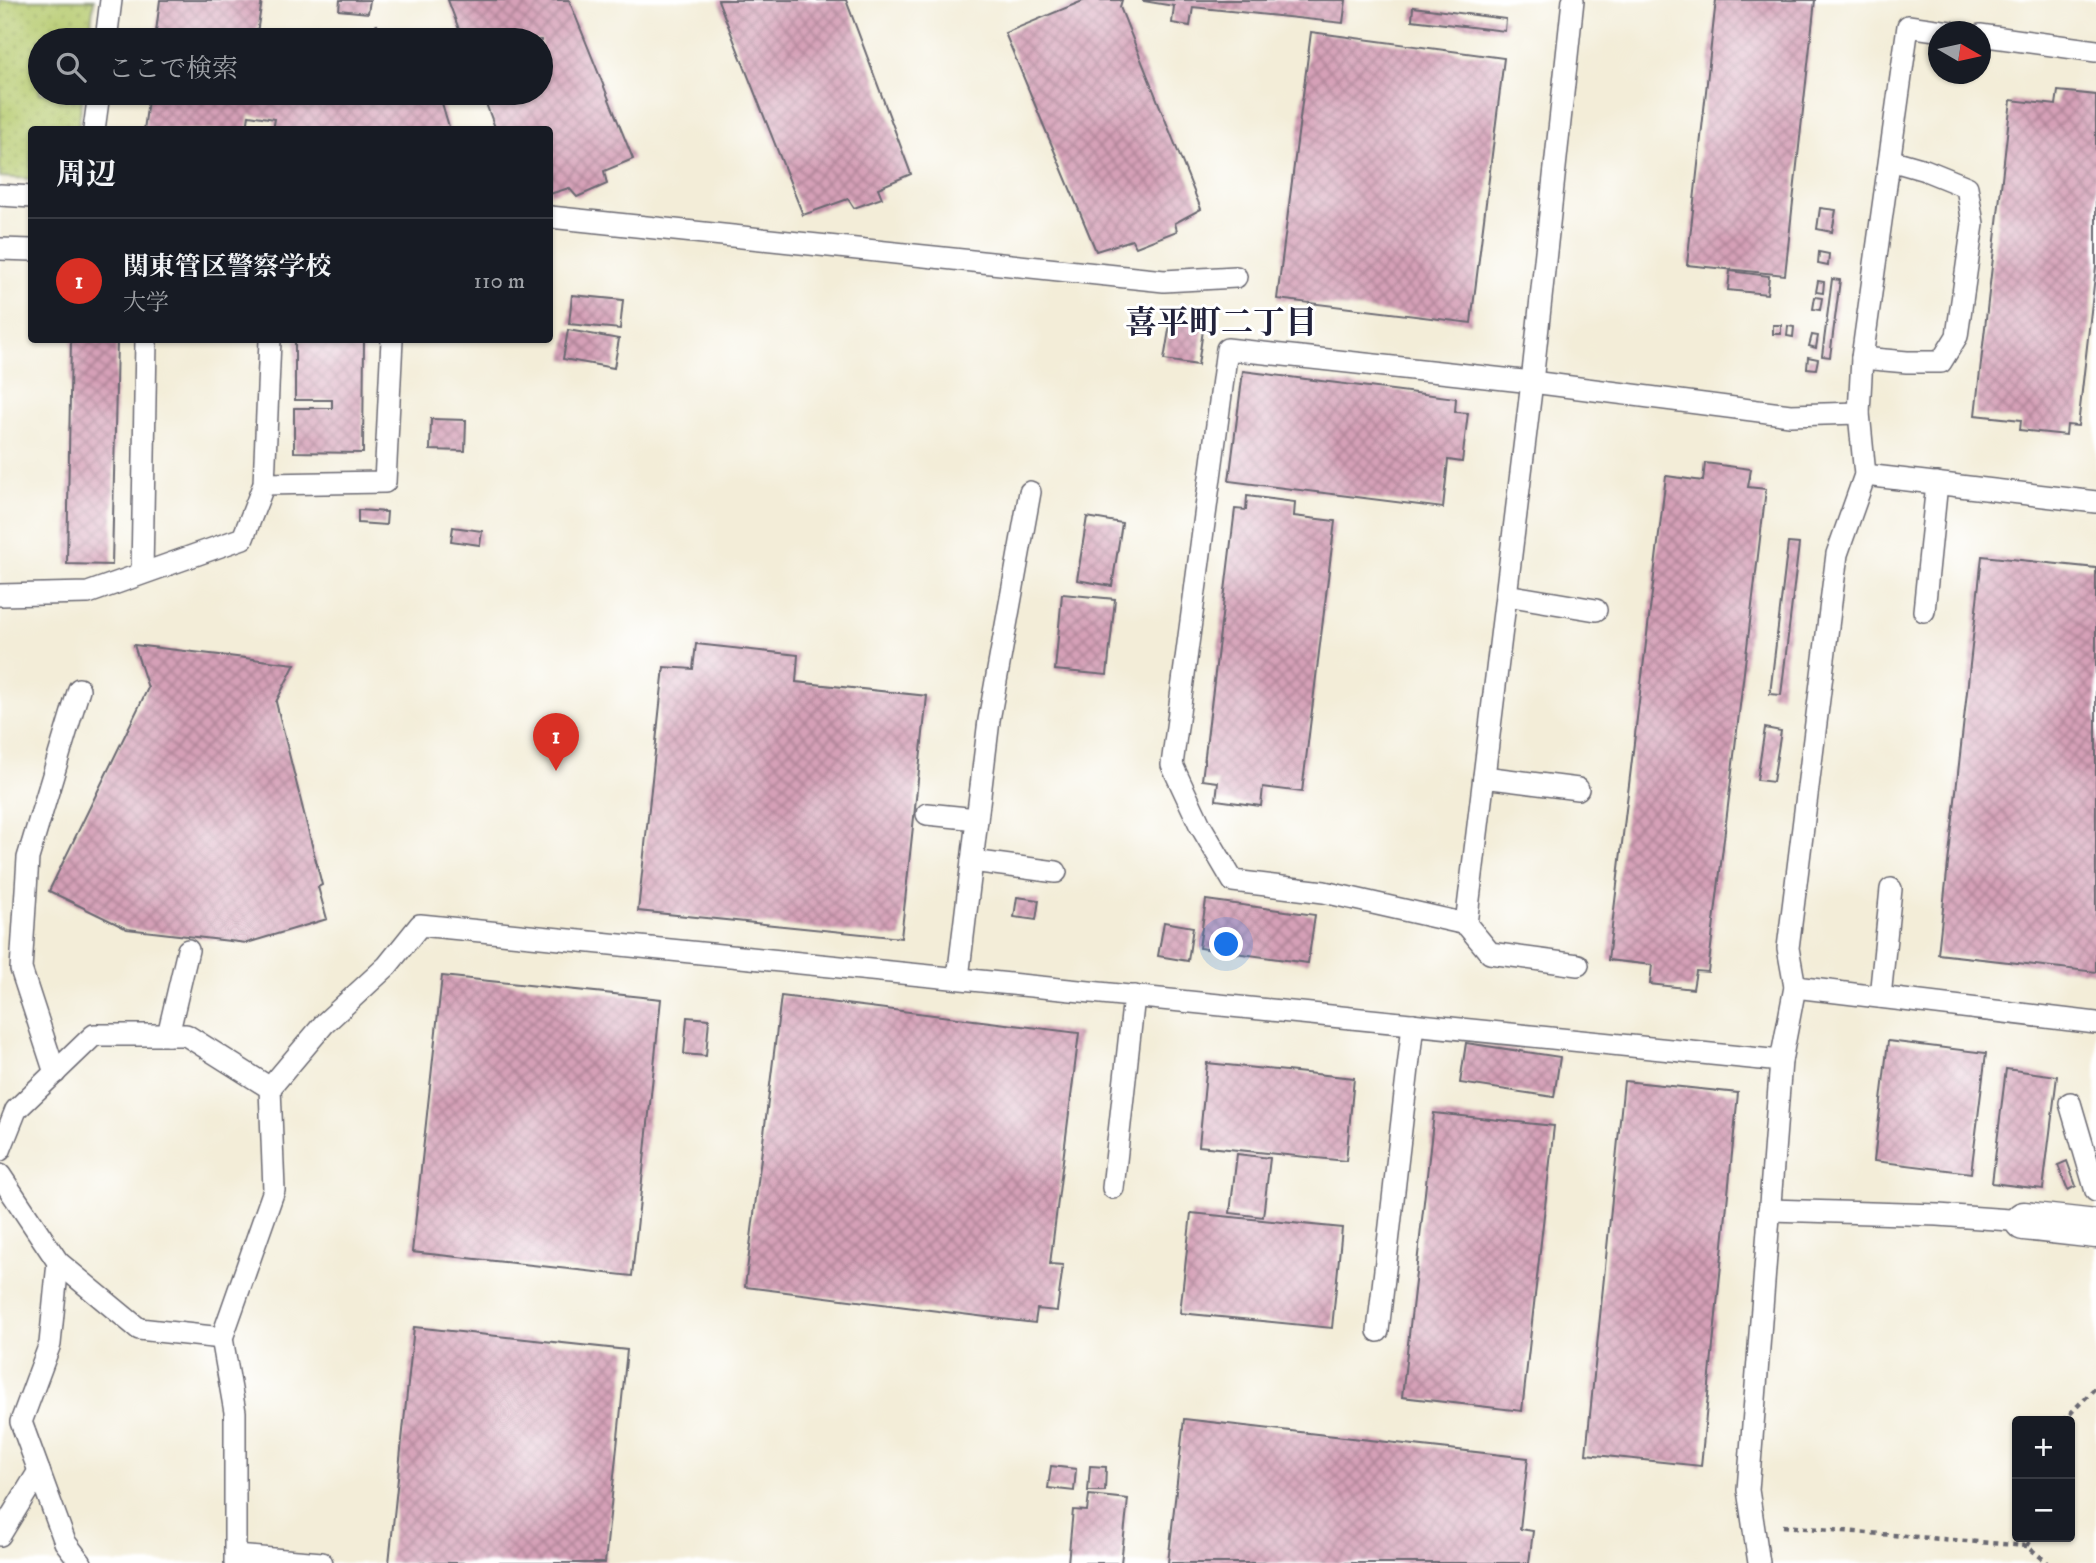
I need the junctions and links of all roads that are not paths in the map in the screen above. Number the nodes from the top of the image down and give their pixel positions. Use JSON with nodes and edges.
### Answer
{"nodes":[{"id":1,"x":111,"y":0,"type":"edge"},
{"id":2,"x":1573,"y":0,"type":"edge"},
{"id":3,"x":108,"y":28,"type":"edge"},
{"id":4,"x":1928,"y":29,"type":"edge"},
{"id":5,"x":1991,"y":37,"type":"edge"},
{"id":6,"x":2096,"y":51,"type":"edge"},
{"id":7,"x":97,"y":105,"type":"edge"},
{"id":8,"x":95,"y":126,"type":"edge"},
{"id":9,"x":1890,"y":160,"type":"junction"},
{"id":10,"x":0,"y":195,"type":"edge"},
{"id":11,"x":28,"y":197,"type":"edge"},
{"id":12,"x":553,"y":217,"type":"edge"},
{"id":13,"x":0,"y":250,"type":"edge"},
{"id":14,"x":28,"y":250,"type":"edge"},
{"id":15,"x":1236,"y":277,"type":"dead end"},
{"id":16,"x":146,"y":343,"type":"edge"},
{"id":17,"x":270,"y":343,"type":"edge"},
{"id":18,"x":392,"y":343,"type":"edge"},
{"id":19,"x":1862,"y":358,"type":"junction"},
{"id":20,"x":1532,"y":382,"type":"junction"},
{"id":21,"x":1859,"y":413,"type":"junction"},
{"id":22,"x":1865,"y":475,"type":"junction"},
{"id":23,"x":1937,"y":483,"type":"junction"},
{"id":24,"x":264,"y":484,"type":"junction"},
{"id":25,"x":1030,"y":492,"type":"dead end"},
{"id":26,"x":2096,"y":502,"type":"edge"},
{"id":27,"x":142,"y":573,"type":"junction"},
{"id":28,"x":0,"y":595,"type":"edge"},
{"id":29,"x":1506,"y":595,"type":"junction"},
{"id":30,"x":1596,"y":610,"type":"dead end"},
{"id":31,"x":1924,"y":611,"type":"dead end"},
{"id":32,"x":79,"y":689,"type":"dead end"},
{"id":33,"x":1484,"y":777,"type":"junction"},
{"id":34,"x":1578,"y":789,"type":"dead end"},
{"id":35,"x":927,"y":814,"type":"dead end"},
{"id":36,"x":977,"y":819,"type":"junction"},
{"id":37,"x":972,"y":861,"type":"junction"},
{"id":38,"x":1056,"y":872,"type":"dead end"},
{"id":39,"x":1891,"y":889,"type":"dead end"},
{"id":40,"x":1466,"y":924,"type":"junction"},
{"id":41,"x":188,"y":950,"type":"dead end"},
{"id":42,"x":1578,"y":965,"type":"dead end"},
{"id":43,"x":958,"y":978,"type":"junction"},
{"id":44,"x":1795,"y":987,"type":"junction"},
{"id":45,"x":1133,"y":996,"type":"junction"},
{"id":46,"x":1880,"y":997,"type":"junction"},
{"id":47,"x":2096,"y":1023,"type":"edge"},
{"id":48,"x":1413,"y":1024,"type":"junction"},
{"id":49,"x":168,"y":1035,"type":"junction"},
{"id":50,"x":1781,"y":1061,"type":"junction"},
{"id":51,"x":55,"y":1073,"type":"junction"},
{"id":52,"x":270,"y":1088,"type":"junction"},
{"id":53,"x":2070,"y":1102,"type":"dead end"},
{"id":54,"x":0,"y":1150,"type":"edge"},
{"id":55,"x":0,"y":1175,"type":"edge"},
{"id":56,"x":1113,"y":1188,"type":"dead end"},
{"id":57,"x":2096,"y":1191,"type":"edge"},
{"id":58,"x":1769,"y":1210,"type":"junction"},
{"id":59,"x":2024,"y":1221,"type":"joint"},
{"id":60,"x":2096,"y":1229,"type":"edge"},
{"id":61,"x":58,"y":1262,"type":"junction"},
{"id":62,"x":1378,"y":1331,"type":"dead end"},
{"id":63,"x":222,"y":1338,"type":"junction"},
{"id":64,"x":39,"y":1471,"type":"junction"},
{"id":65,"x":0,"y":1535,"type":"edge"},
{"id":66,"x":236,"y":1559,"type":"edge"},
{"id":67,"x":81,"y":1563,"type":"edge"},
{"id":68,"x":323,"y":1563,"type":"edge"},
{"id":69,"x":1759,"y":1563,"type":"edge"}],
"edges":[{"from":1,"to":3,"type":"lane"},
{"from":2,"to":20,"type":"lane"},
{"from":4,"to":9,"type":"lane"},
{"from":5,"to":6,"type":"lane"},
{"from":7,"to":8,"type":"lane"},
{"from":9,"to":19,"type":"lane"},
{"from":9,"to":19,"type":"lane"},
{"from":10,"to":11,"type":"lane"},
{"from":12,"to":15,"type":"lane"},
{"from":13,"to":14,"type":"lane"},
{"from":16,"to":27,"type":"lane"},
{"from":17,"to":24,"type":"lane"},
{"from":18,"to":24,"type":"lane"},
{"from":19,"to":21,"type":"lane"},
{"from":20,"to":21,"type":"lane"},
{"from":20,"to":29,"type":"lane"},
{"from":20,"to":40,"type":"lane"},
{"from":21,"to":22,"type":"lane"},
{"from":22,"to":23,"type":"lane"},
{"from":22,"to":44,"type":"lane"},
{"from":23,"to":26,"type":"lane"},
{"from":23,"to":31,"type":"lane"},
{"from":24,"to":27,"type":"lane"},
{"from":25,"to":36,"type":"lane"},
{"from":27,"to":28,"type":"lane"},
{"from":29,"to":30,"type":"lane"},
{"from":29,"to":33,"type":"lane"},
{"from":32,"to":51,"type":"lane"},
{"from":33,"to":34,"type":"lane"},
{"from":33,"to":40,"type":"lane"},
{"from":35,"to":36,"type":"lane"},
{"from":36,"to":37,"type":"lane"},
{"from":37,"to":38,"type":"lane"},
{"from":37,"to":43,"type":"lane"},
{"from":39,"to":46,"type":"lane"},
{"from":40,"to":42,"type":"lane"},
{"from":41,"to":49,"type":"lane"},
{"from":43,"to":45,"type":"lane"},
{"from":43,"to":52,"type":"lane"},
{"from":44,"to":46,"type":"lane"},
{"from":44,"to":50,"type":"lane"},
{"from":45,"to":48,"type":"lane"},
{"from":45,"to":56,"type":"lane"},
{"from":46,"to":47,"type":"lane"},
{"from":48,"to":50,"type":"lane"},
{"from":48,"to":62,"type":"lane"},
{"from":49,"to":51,"type":"lane"},
{"from":49,"to":52,"type":"lane"},
{"from":50,"to":58,"type":"lane"},
{"from":51,"to":54,"type":"lane"},
{"from":52,"to":63,"type":"lane"},
{"from":53,"to":57,"type":"lane"},
{"from":55,"to":61,"type":"lane"},
{"from":58,"to":59,"type":"lane"},
{"from":58,"to":69,"type":"lane"},
{"from":59,"to":60,"type":"street"},
{"from":61,"to":63,"type":"lane"},
{"from":61,"to":64,"type":"lane"},
{"from":63,"to":66,"type":"lane"},
{"from":64,"to":65,"type":"lane"},
{"from":64,"to":67,"type":"lane"},
{"from":66,"to":68,"type":"lane"}]}
